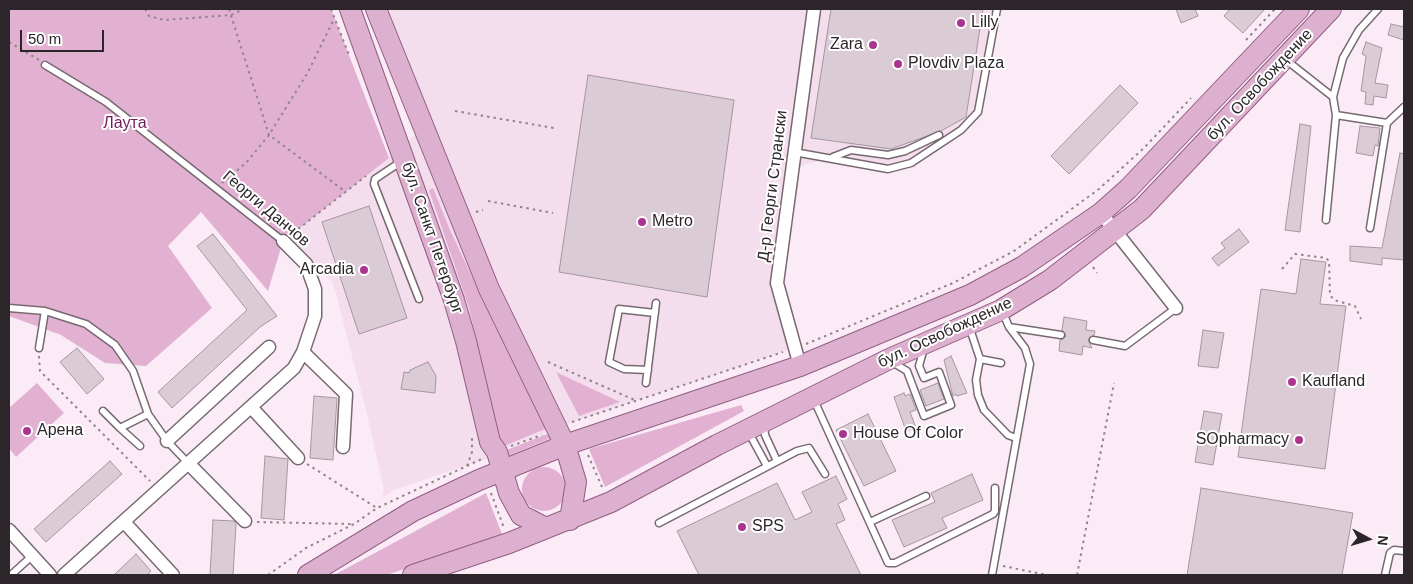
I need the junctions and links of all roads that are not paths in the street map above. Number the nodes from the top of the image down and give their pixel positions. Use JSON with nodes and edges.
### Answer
{"nodes":[{"id":1,"x":376,"y":9,"type":"edge"},
{"id":2,"x":814,"y":9,"type":"edge"},
{"id":3,"x":997,"y":9,"type":"edge"},
{"id":4,"x":1299,"y":9,"type":"edge"},
{"id":5,"x":1331,"y":9,"type":"edge"},
{"id":6,"x":1378,"y":9,"type":"edge"},
{"id":7,"x":341,"y":14,"type":"edge"},
{"id":8,"x":1285,"y":59,"type":"junction"},
{"id":9,"x":45,"y":64,"type":"road end"},
{"id":10,"x":1333,"y":97,"type":"junction"},
{"id":11,"x":1404,"y":107,"type":"edge"},
{"id":12,"x":1336,"y":115,"type":"junction"},
{"id":13,"x":1387,"y":123,"type":"junction"},
{"id":14,"x":939,"y":134,"type":"dead end"},
{"id":15,"x":793,"y":151,"type":"junction"},
{"id":16,"x":832,"y":157,"type":"junction"},
{"id":17,"x":405,"y":159,"type":"junction"},
{"id":18,"x":1101,"y":213,"type":"junction"},
{"id":19,"x":1326,"y":220,"type":"dead end"},
{"id":20,"x":1370,"y":228,"type":"dead end"},
{"id":21,"x":1116,"y":232,"type":"junction"},
{"id":22,"x":283,"y":241,"type":"joint"},
{"id":23,"x":419,"y":299,"type":"dead end"},
{"id":24,"x":656,"y":303,"type":"dead end"},
{"id":25,"x":9,"y":308,"type":"edge"},
{"id":26,"x":1176,"y":308,"type":"joint"},
{"id":27,"x":44,"y":311,"type":"junction"},
{"id":28,"x":655,"y":313,"type":"junction"},
{"id":29,"x":1005,"y":318,"type":"junction"},
{"id":30,"x":968,"y":325,"type":"junction"},
{"id":31,"x":1061,"y":335,"type":"dead end"},
{"id":32,"x":1093,"y":340,"type":"dead end"},
{"id":33,"x":926,"y":343,"type":"junction"},
{"id":34,"x":269,"y":347,"type":"dead end"},
{"id":35,"x":39,"y":348,"type":"road end"},
{"id":36,"x":303,"y":352,"type":"junction"},
{"id":37,"x":797,"y":357,"type":"junction"},
{"id":38,"x":980,"y":359,"type":"junction"},
{"id":39,"x":886,"y":360,"type":"junction"},
{"id":40,"x":1001,"y":362,"type":"dead end"},
{"id":41,"x":648,"y":370,"type":"junction"},
{"id":42,"x":646,"y":383,"type":"dead end"},
{"id":43,"x":813,"y":397,"type":"junction"},
{"id":44,"x":251,"y":407,"type":"junction"},
{"id":45,"x":104,"y":411,"type":"dead end"},
{"id":46,"x":148,"y":414,"type":"junction"},
{"id":47,"x":765,"y":421,"type":"junction"},
{"id":48,"x":120,"y":428,"type":"junction"},
{"id":49,"x":746,"y":430,"type":"junction"},
{"id":50,"x":1016,"y":438,"type":"junction"},
{"id":51,"x":167,"y":441,"type":"junction"},
{"id":52,"x":565,"y":444,"type":"junction"},
{"id":53,"x":140,"y":446,"type":"dead end"},
{"id":54,"x":343,"y":447,"type":"dead end"},
{"id":55,"x":298,"y":458,"type":"road end"},
{"id":56,"x":777,"y":461,"type":"junction"},
{"id":57,"x":188,"y":464,"type":"junction"},
{"id":58,"x":768,"y":466,"type":"junction"},
{"id":59,"x":502,"y":471,"type":"junction"},
{"id":60,"x":825,"y":474,"type":"dead end"},
{"id":61,"x":994,"y":488,"type":"dead end"},
{"id":62,"x":926,"y":496,"type":"dead end"},
{"id":63,"x":570,"y":520,"type":"junction"},
{"id":64,"x":245,"y":521,"type":"road end"},
{"id":65,"x":124,"y":522,"type":"junction"},
{"id":66,"x":870,"y":522,"type":"junction"},
{"id":67,"x":659,"y":523,"type":"dead end"},
{"id":68,"x":546,"y":528,"type":"junction"},
{"id":69,"x":9,"y":530,"type":"edge"},
{"id":70,"x":1404,"y":551,"type":"edge"},
{"id":71,"x":32,"y":555,"type":"junction"},
{"id":72,"x":11,"y":575,"type":"edge"},
{"id":73,"x":50,"y":575,"type":"edge"},
{"id":74,"x":64,"y":575,"type":"edge"},
{"id":75,"x":172,"y":575,"type":"edge"},
{"id":76,"x":308,"y":575,"type":"edge"},
{"id":77,"x":412,"y":575,"type":"edge"},
{"id":78,"x":992,"y":575,"type":"edge"},
{"id":79,"x":1385,"y":575,"type":"edge"}],
"edges":[{"from":1,"to":52,"type":"main road","name":"бул. Санкт Петербург"},
{"from":2,"to":15,"type":"street","name":"Д-р Георги Странски"},
{"from":3,"to":16,"type":"lane"},
{"from":4,"to":18,"type":"main road","name":"бул. Освобождение"},
{"from":5,"to":8,"type":"main road","name":"бул. Освобождение"},
{"from":6,"to":10,"type":"lane"},
{"from":7,"to":17,"type":"main road","name":"бул. Санкт Петербург"},
{"from":8,"to":10,"type":"lane"},
{"from":8,"to":21,"type":"main road","name":"бул. Освобождение"},
{"from":9,"to":22,"type":"lane","name":"Георги Данчов"},
{"from":10,"to":12,"type":"lane"},
{"from":11,"to":13,"type":"lane"},
{"from":12,"to":13,"type":"lane"},
{"from":12,"to":19,"type":"lane"},
{"from":13,"to":20,"type":"lane"},
{"from":14,"to":16,"type":"lane"},
{"from":15,"to":16,"type":"lane"},
{"from":15,"to":37,"type":"street","name":"Д-р Георги Странски"},
{"from":17,"to":23,"type":"lane"},
{"from":17,"to":59,"type":"main road","name":"бул. Санкт Петербург"},
{"from":18,"to":21,"type":"street"},
{"from":18,"to":37,"type":"main road","name":"бул. Освобождение"},
{"from":21,"to":26,"type":"street"},
{"from":21,"to":29,"type":"main road","name":"бул. Освобождение"},
{"from":22,"to":36,"type":"street","name":"Георги Данчов"},
{"from":24,"to":28,"type":"lane"},
{"from":25,"to":27,"type":"lane"},
{"from":26,"to":32,"type":"lane"},
{"from":27,"to":35,"type":"lane"},
{"from":27,"to":46,"type":"lane"},
{"from":28,"to":41,"type":"lane"},
{"from":28,"to":41,"type":"lane"},
{"from":29,"to":30,"type":"main road","name":"бул. Освобождение"},
{"from":29,"to":31,"type":"lane"},
{"from":29,"to":50,"type":"lane"},
{"from":30,"to":33,"type":"main road","name":"бул. Освобождение"},
{"from":30,"to":38,"type":"lane"},
{"from":33,"to":39,"type":"main road","name":"бул. Освобождение"},
{"from":33,"to":39,"type":"lane"},
{"from":34,"to":51,"type":"street"},
{"from":36,"to":44,"type":"street","name":"Георги Данчов"},
{"from":36,"to":54,"type":"street"},
{"from":37,"to":52,"type":"main road","name":"бул. Освобождение"},
{"from":38,"to":40,"type":"lane"},
{"from":38,"to":50,"type":"lane"},
{"from":39,"to":43,"type":"main road","name":"бул. Освобождение"},
{"from":41,"to":42,"type":"lane"},
{"from":43,"to":47,"type":"main road","name":"бул. Освобождение"},
{"from":43,"to":66,"type":"lane"},
{"from":44,"to":55,"type":"street"},
{"from":44,"to":57,"type":"street","name":"Георги Данчов"},
{"from":45,"to":48,"type":"lane"},
{"from":46,"to":48,"type":"lane"},
{"from":46,"to":51,"type":"lane"},
{"from":47,"to":49,"type":"main road","name":"бул. Освобождение"},
{"from":47,"to":56,"type":"lane"},
{"from":48,"to":53,"type":"lane"},
{"from":49,"to":58,"type":"lane"},
{"from":49,"to":63,"type":"main road","name":"бул. Освобождение"},
{"from":50,"to":78,"type":"lane"},
{"from":51,"to":57,"type":"lane"},
{"from":52,"to":59,"type":"main road","name":"бул. Освобождение"},
{"from":52,"to":63,"type":"main road","name":"бул. Санкт Петербург"},
{"from":56,"to":58,"type":"lane"},
{"from":56,"to":60,"type":"lane"},
{"from":57,"to":64,"type":"street"},
{"from":57,"to":65,"type":"street","name":"Георги Данчов"},
{"from":58,"to":67,"type":"lane"},
{"from":59,"to":68,"type":"main road","name":"бул. Санкт Петербург"},
{"from":59,"to":76,"type":"main road"},
{"from":61,"to":66,"type":"lane"},
{"from":62,"to":66,"type":"lane"},
{"from":63,"to":68,"type":"main road","name":"бул. Освобождение"},
{"from":65,"to":74,"type":"street","name":"Георги Данчов"},
{"from":65,"to":75,"type":"street"},
{"from":68,"to":77,"type":"main road"},
{"from":69,"to":71,"type":"street"},
{"from":70,"to":79,"type":"lane"},
{"from":71,"to":72,"type":"lane"},
{"from":71,"to":73,"type":"street"}]}
